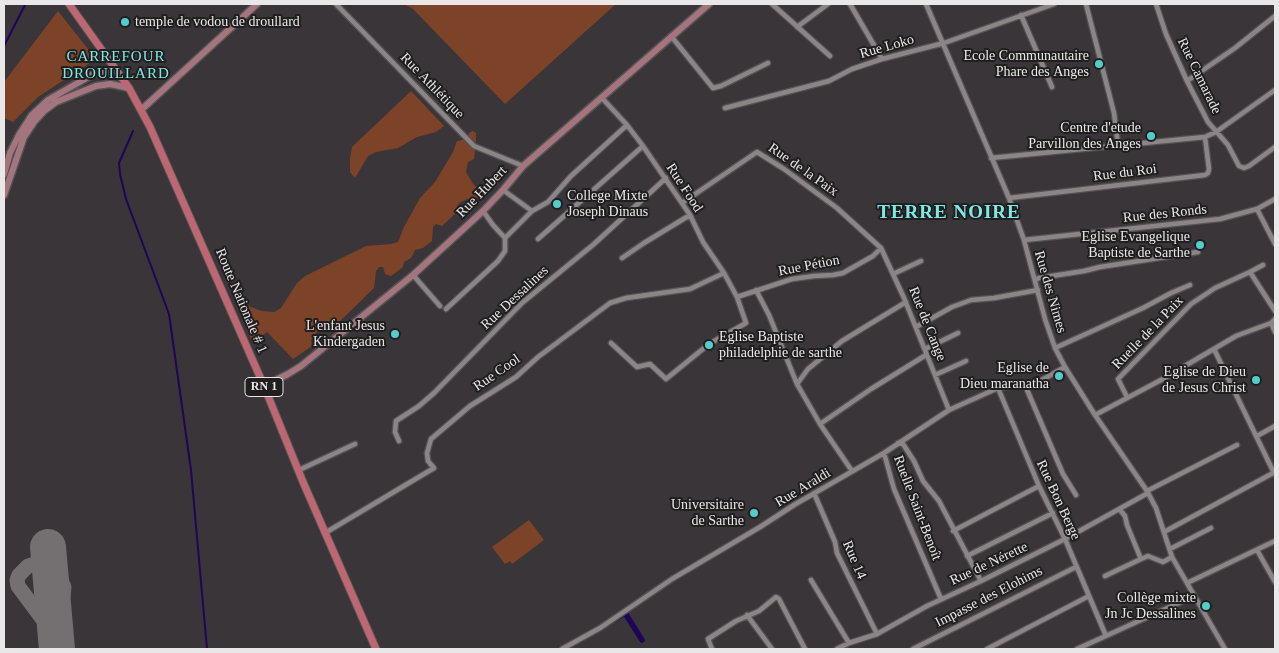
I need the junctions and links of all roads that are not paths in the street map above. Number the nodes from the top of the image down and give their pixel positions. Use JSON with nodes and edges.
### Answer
{"nodes":[{"id":1,"x":69,"y":4,"type":"edge"},
{"id":2,"x":257,"y":4,"type":"edge"},
{"id":3,"x":336,"y":4,"type":"edge"},
{"id":4,"x":709,"y":4,"type":"edge"},
{"id":5,"x":772,"y":4,"type":"edge"},
{"id":6,"x":828,"y":4,"type":"edge"},
{"id":7,"x":850,"y":4,"type":"edge"},
{"id":8,"x":926,"y":4,"type":"edge"},
{"id":9,"x":1054,"y":4,"type":"edge"},
{"id":10,"x":1086,"y":4,"type":"edge"},
{"id":11,"x":1156,"y":4,"type":"edge"},
{"id":12,"x":1021,"y":15,"type":"junction"},
{"id":13,"x":1275,"y":16,"type":"edge"},
{"id":14,"x":798,"y":27,"type":"junction"},
{"id":15,"x":672,"y":36,"type":"junction"},
{"id":16,"x":944,"y":43,"type":"junction"},
{"id":17,"x":830,"y":56,"type":"dead end"},
{"id":18,"x":882,"y":59,"type":"junction"},
{"id":19,"x":768,"y":63,"type":"dead end"},
{"id":20,"x":116,"y":71,"type":"junction"},
{"id":21,"x":1187,"y":81,"type":"junction"},
{"id":22,"x":1052,"y":87,"type":"dead end"},
{"id":23,"x":129,"y":88,"type":"junction"},
{"id":24,"x":1275,"y":90,"type":"edge"},
{"id":25,"x":602,"y":98,"type":"junction"},
{"id":26,"x":725,"y":108,"type":"dead end"},
{"id":27,"x":142,"y":111,"type":"junction"},
{"id":28,"x":627,"y":125,"type":"junction"},
{"id":29,"x":1216,"y":132,"type":"junction"},
{"id":30,"x":1205,"y":137,"type":"junction"},
{"id":31,"x":1118,"y":145,"type":"junction"},
{"id":32,"x":643,"y":146,"type":"junction"},
{"id":33,"x":1275,"y":147,"type":"edge"},
{"id":34,"x":991,"y":158,"type":"junction"},
{"id":35,"x":523,"y":166,"type":"junction"},
{"id":36,"x":4,"y":174,"type":"edge"},
{"id":37,"x":666,"y":178,"type":"junction"},
{"id":38,"x":503,"y":190,"type":"junction"},
{"id":39,"x":4,"y":195,"type":"edge"},
{"id":40,"x":1009,"y":198,"type":"junction"},
{"id":41,"x":1275,"y":198,"type":"edge"},
{"id":42,"x":682,"y":203,"type":"junction"},
{"id":43,"x":1257,"y":208,"type":"junction"},
{"id":44,"x":483,"y":211,"type":"junction"},
{"id":45,"x":532,"y":211,"type":"junction"},
{"id":46,"x":690,"y":215,"type":"junction"},
{"id":47,"x":505,"y":238,"type":"junction"},
{"id":48,"x":538,"y":239,"type":"dead end"},
{"id":49,"x":1024,"y":240,"type":"junction"},
{"id":50,"x":1275,"y":244,"type":"edge"},
{"id":51,"x":881,"y":248,"type":"junction"},
{"id":52,"x":1198,"y":252,"type":"dead end"},
{"id":53,"x":622,"y":258,"type":"dead end"},
{"id":54,"x":921,"y":261,"type":"dead end"},
{"id":55,"x":1263,"y":265,"type":"dead end"},
{"id":56,"x":1250,"y":272,"type":"junction"},
{"id":57,"x":724,"y":273,"type":"junction"},
{"id":58,"x":893,"y":274,"type":"junction"},
{"id":59,"x":413,"y":275,"type":"junction"},
{"id":60,"x":1035,"y":280,"type":"junction"},
{"id":61,"x":1190,"y":285,"type":"dead end"},
{"id":62,"x":756,"y":290,"type":"junction"},
{"id":63,"x":1038,"y":290,"type":"junction"},
{"id":64,"x":736,"y":297,"type":"junction"},
{"id":65,"x":906,"y":302,"type":"junction"},
{"id":66,"x":440,"y":306,"type":"dead end"},
{"id":67,"x":446,"y":309,"type":"dead end"},
{"id":68,"x":1275,"y":311,"type":"edge"},
{"id":69,"x":1273,"y":321,"type":"edge"},
{"id":70,"x":916,"y":327,"type":"junction"},
{"id":71,"x":1275,"y":332,"type":"edge"},
{"id":72,"x":958,"y":333,"type":"dead end"},
{"id":73,"x":611,"y":343,"type":"dead end"},
{"id":74,"x":1055,"y":348,"type":"junction"},
{"id":75,"x":925,"y":349,"type":"junction"},
{"id":76,"x":1214,"y":349,"type":"junction"},
{"id":77,"x":926,"y":355,"type":"junction"},
{"id":78,"x":966,"y":361,"type":"dead end"},
{"id":79,"x":1065,"y":367,"type":"junction"},
{"id":80,"x":935,"y":375,"type":"junction"},
{"id":81,"x":797,"y":384,"type":"junction"},
{"id":82,"x":1025,"y":385,"type":"junction"},
{"id":83,"x":264,"y":386,"type":"junction"},
{"id":84,"x":998,"y":388,"type":"junction"},
{"id":85,"x":1127,"y":397,"type":"junction"},
{"id":86,"x":949,"y":410,"type":"junction"},
{"id":87,"x":1095,"y":415,"type":"junction"},
{"id":88,"x":820,"y":424,"type":"junction"},
{"id":89,"x":1275,"y":426,"type":"edge"},
{"id":90,"x":1257,"y":436,"type":"junction"},
{"id":91,"x":399,"y":441,"type":"dead end"},
{"id":92,"x":898,"y":443,"type":"junction"},
{"id":93,"x":355,"y":444,"type":"dead end"},
{"id":94,"x":1237,"y":445,"type":"dead end"},
{"id":95,"x":884,"y":453,"type":"junction"},
{"id":96,"x":299,"y":470,"type":"junction"},
{"id":97,"x":852,"y":471,"type":"junction"},
{"id":98,"x":1275,"y":473,"type":"edge"},
{"id":99,"x":1039,"y":486,"type":"junction"},
{"id":100,"x":1147,"y":492,"type":"junction"},
{"id":101,"x":814,"y":493,"type":"junction"},
{"id":102,"x":1076,"y":494,"type":"dead end"},
{"id":103,"x":1120,"y":510,"type":"junction"},
{"id":104,"x":1053,"y":514,"type":"junction"},
{"id":105,"x":1212,"y":528,"type":"dead end"},
{"id":106,"x":953,"y":531,"type":"junction"},
{"id":107,"x":1164,"y":532,"type":"junction"},
{"id":108,"x":325,"y":533,"type":"junction"},
{"id":109,"x":1065,"y":539,"type":"junction"},
{"id":110,"x":1275,"y":541,"type":"edge"},
{"id":111,"x":1170,"y":549,"type":"junction"},
{"id":112,"x":1257,"y":550,"type":"junction"},
{"id":113,"x":968,"y":556,"type":"junction"},
{"id":114,"x":1172,"y":557,"type":"junction"},
{"id":115,"x":1141,"y":559,"type":"junction"},
{"id":116,"x":1076,"y":567,"type":"junction"},
{"id":117,"x":1105,"y":576,"type":"dead end"},
{"id":118,"x":811,"y":580,"type":"dead end"},
{"id":119,"x":981,"y":581,"type":"junction"},
{"id":120,"x":1275,"y":582,"type":"edge"},
{"id":121,"x":1187,"y":583,"type":"junction"},
{"id":122,"x":1089,"y":596,"type":"junction"},
{"id":123,"x":1194,"y":596,"type":"junction"},
{"id":124,"x":941,"y":599,"type":"junction"},
{"id":125,"x":747,"y":615,"type":"junction"},
{"id":126,"x":877,"y":634,"type":"junction"},
{"id":127,"x":1106,"y":636,"type":"junction"},
{"id":128,"x":849,"y":643,"type":"junction"},
{"id":129,"x":376,"y":649,"type":"edge"},
{"id":130,"x":562,"y":649,"type":"edge"},
{"id":131,"x":712,"y":649,"type":"edge"},
{"id":132,"x":772,"y":649,"type":"edge"},
{"id":133,"x":805,"y":649,"type":"edge"},
{"id":134,"x":837,"y":649,"type":"edge"},
{"id":135,"x":913,"y":649,"type":"edge"},
{"id":136,"x":987,"y":649,"type":"edge"},
{"id":137,"x":1077,"y":649,"type":"edge"},
{"id":138,"x":1225,"y":649,"type":"edge"}],
"edges":[{"from":1,"to":20,"type":"main road","name":"Route Nationale # 1","number":"RN 1"},
{"from":2,"to":27,"type":"street"},
{"from":3,"to":35,"type":"street","name":"Rue Athlétique"},
{"from":4,"to":15,"type":"street","name":"Rue Hubert"},
{"from":5,"to":14,"type":"street"},
{"from":6,"to":14,"type":"street"},
{"from":7,"to":18,"type":"street"},
{"from":8,"to":16,"type":"street","name":"Rue des Nimes"},
{"from":9,"to":12,"type":"street","name":"Rue Loko"},
{"from":10,"to":31,"type":"street"},
{"from":11,"to":21,"type":"street","name":"Rue Camarade"},
{"from":12,"to":16,"type":"street","name":"Rue Loko"},
{"from":12,"to":22,"type":"street"},
{"from":13,"to":21,"type":"street"},
{"from":14,"to":17,"type":"street"},
{"from":15,"to":19,"type":"street"},
{"from":15,"to":25,"type":"street","name":"Rue Hubert"},
{"from":16,"to":18,"type":"street","name":"Rue Loko"},
{"from":16,"to":34,"type":"street","name":"Rue des Nimes"},
{"from":18,"to":26,"type":"street","name":"Rue Loko"},
{"from":20,"to":23,"type":"main road","name":"Route Nationale # 1","number":"RN 1"},
{"from":20,"to":36,"type":"street"},
{"from":21,"to":29,"type":"street","name":"Rue Camarade"},
{"from":23,"to":27,"type":"main road","name":"Route Nationale # 1","number":"RN 1"},
{"from":23,"to":39,"type":"street"},
{"from":24,"to":29,"type":"street"},
{"from":25,"to":28,"type":"street","name":"Rue Food"},
{"from":25,"to":35,"type":"street","name":"Rue Hubert"},
{"from":27,"to":83,"type":"main road","name":"Route Nationale # 1","number":"RN 1"},
{"from":28,"to":32,"type":"street","name":"Rue Food"},
{"from":28,"to":45,"type":"street"},
{"from":29,"to":30,"type":"street"},
{"from":29,"to":33,"type":"street","name":"Rue Camarade"},
{"from":30,"to":31,"type":"street"},
{"from":30,"to":40,"type":"street","name":"Rue du Roi"},
{"from":31,"to":34,"type":"street"},
{"from":32,"to":37,"type":"street","name":"Rue Food"},
{"from":32,"to":48,"type":"street"},
{"from":34,"to":40,"type":"street","name":"Rue des Nimes"},
{"from":35,"to":38,"type":"street","name":"Rue Hubert"},
{"from":37,"to":42,"type":"street","name":"Rue Food"},
{"from":37,"to":91,"type":"street","name":"Rue Dessalines"},
{"from":38,"to":44,"type":"street","name":"Rue Hubert"},
{"from":38,"to":45,"type":"street"},
{"from":40,"to":49,"type":"street","name":"Rue des Nimes"},
{"from":41,"to":43,"type":"street","name":"Rue des Ronds"},
{"from":42,"to":46,"type":"street","name":"Rue Food"},
{"from":42,"to":51,"type":"street","name":"Rue de la Paix"},
{"from":43,"to":49,"type":"street","name":"Rue des Ronds"},
{"from":43,"to":50,"type":"street"},
{"from":44,"to":47,"type":"street"},
{"from":44,"to":59,"type":"street","name":"Rue Hubert"},
{"from":45,"to":47,"type":"street"},
{"from":46,"to":53,"type":"street"},
{"from":46,"to":57,"type":"street","name":"Rue Food"},
{"from":47,"to":67,"type":"street"},
{"from":49,"to":60,"type":"street","name":"Rue des Nimes"},
{"from":51,"to":58,"type":"street","name":"Rue de Cange"},
{"from":51,"to":62,"type":"street","name":"Rue Pétion"},
{"from":52,"to":60,"type":"street"},
{"from":54,"to":58,"type":"street"},
{"from":55,"to":56,"type":"street"},
{"from":56,"to":68,"type":"street"},
{"from":56,"to":85,"type":"street","name":"Ruelle de la Paix"},
{"from":57,"to":64,"type":"street","name":"Rue Food"},
{"from":57,"to":108,"type":"street","name":"Rue Cool"},
{"from":58,"to":65,"type":"street","name":"Rue de Cange"},
{"from":59,"to":66,"type":"street"},
{"from":59,"to":83,"type":"street","name":"Rue Hubert"},
{"from":60,"to":63,"type":"street","name":"Rue des Nimes"},
{"from":61,"to":74,"type":"street"},
{"from":62,"to":64,"type":"street","name":"Rue Pétion"},
{"from":62,"to":81,"type":"street"},
{"from":63,"to":70,"type":"street"},
{"from":63,"to":74,"type":"street","name":"Rue des Nimes"},
{"from":64,"to":73,"type":"street","name":"Rue Food"},
{"from":65,"to":70,"type":"street","name":"Rue de Cange"},
{"from":65,"to":81,"type":"street"},
{"from":69,"to":71,"type":"street"},
{"from":69,"to":76,"type":"street"},
{"from":70,"to":75,"type":"street","name":"Rue de Cange"},
{"from":72,"to":75,"type":"street"},
{"from":74,"to":79,"type":"street","name":"Rue des Nimes"},
{"from":75,"to":77,"type":"street","name":"Rue de Cange"},
{"from":76,"to":85,"type":"street"},
{"from":76,"to":90,"type":"street"},
{"from":77,"to":80,"type":"street","name":"Rue de Cange"},
{"from":77,"to":88,"type":"street"},
{"from":78,"to":80,"type":"street"},
{"from":79,"to":82,"type":"street","name":"Rue Araldi"},
{"from":79,"to":87,"type":"street","name":"Rue des Nimes"},
{"from":80,"to":86,"type":"street","name":"Rue de Cange"},
{"from":81,"to":88,"type":"street"},
{"from":82,"to":84,"type":"street","name":"Rue Araldi"},
{"from":82,"to":102,"type":"street"},
{"from":83,"to":96,"type":"main road","name":"Route Nationale # 1","number":"RN 1"},
{"from":84,"to":86,"type":"street","name":"Rue Araldi"},
{"from":84,"to":99,"type":"street","name":"Rue Bon Berge"},
{"from":85,"to":87,"type":"street"},
{"from":86,"to":92,"type":"street","name":"Rue Araldi"},
{"from":87,"to":100,"type":"street","name":"Rue des Nimes"},
{"from":88,"to":97,"type":"street"},
{"from":89,"to":90,"type":"street"},
{"from":90,"to":98,"type":"street"},
{"from":92,"to":95,"type":"street","name":"Rue Araldi"},
{"from":92,"to":106,"type":"street"},
{"from":93,"to":96,"type":"street"},
{"from":94,"to":100,"type":"street","name":"Rue de Nérette"},
{"from":95,"to":97,"type":"street","name":"Rue Araldi"},
{"from":95,"to":124,"type":"street","name":"Ruelle Saint-Benoît"},
{"from":96,"to":108,"type":"main road","name":"Route Nationale # 1","number":"RN 1"},
{"from":97,"to":101,"type":"street","name":"Rue Araldi"},
{"from":98,"to":107,"type":"street"},
{"from":99,"to":104,"type":"street","name":"Rue Bon Berge"},
{"from":99,"to":106,"type":"street"},
{"from":100,"to":103,"type":"street","name":"Rue de Nérette"},
{"from":100,"to":107,"type":"street","name":"Rue des Nimes"},
{"from":101,"to":126,"type":"street","name":"Rue 14"},
{"from":101,"to":130,"type":"street","name":"Rue Araldi"},
{"from":103,"to":109,"type":"street","name":"Rue de Nérette"},
{"from":103,"to":115,"type":"street"},
{"from":104,"to":109,"type":"street","name":"Rue Bon Berge"},
{"from":104,"to":113,"type":"street"},
{"from":105,"to":111,"type":"street"},
{"from":106,"to":113,"type":"street"},
{"from":107,"to":111,"type":"street","name":"Rue des Nimes"},
{"from":108,"to":129,"type":"main road","name":"Route Nationale # 1","number":"RN 1"},
{"from":109,"to":116,"type":"street","name":"Rue Bon Berge"},
{"from":109,"to":119,"type":"street","name":"Rue de Nérette"},
{"from":110,"to":112,"type":"street"},
{"from":111,"to":114,"type":"street","name":"Rue des Nimes"},
{"from":112,"to":120,"type":"street"},
{"from":112,"to":121,"type":"street"},
{"from":113,"to":119,"type":"street"},
{"from":114,"to":115,"type":"street"},
{"from":114,"to":121,"type":"street","name":"Rue des Nimes"},
{"from":115,"to":117,"type":"street"},
{"from":116,"to":122,"type":"street","name":"Rue Bon Berge"},
{"from":116,"to":135,"type":"street","name":"Impasse des Elohims"},
{"from":118,"to":128,"type":"street"},
{"from":119,"to":124,"type":"street","name":"Rue de Nérette"},
{"from":121,"to":123,"type":"street","name":"Rue des Nimes"},
{"from":122,"to":127,"type":"street","name":"Rue Bon Berge"},
{"from":122,"to":136,"type":"street"},
{"from":123,"to":127,"type":"street"},
{"from":123,"to":138,"type":"street","name":"Rue des Nimes"},
{"from":124,"to":126,"type":"street","name":"Rue de Nérette"},
{"from":125,"to":131,"type":"street"},
{"from":125,"to":132,"type":"street"},
{"from":125,"to":133,"type":"street"},
{"from":126,"to":128,"type":"street","name":"Rue de Nérette"},
{"from":127,"to":137,"type":"street"},
{"from":128,"to":134,"type":"street","name":"Rue de Nérette"}]}
